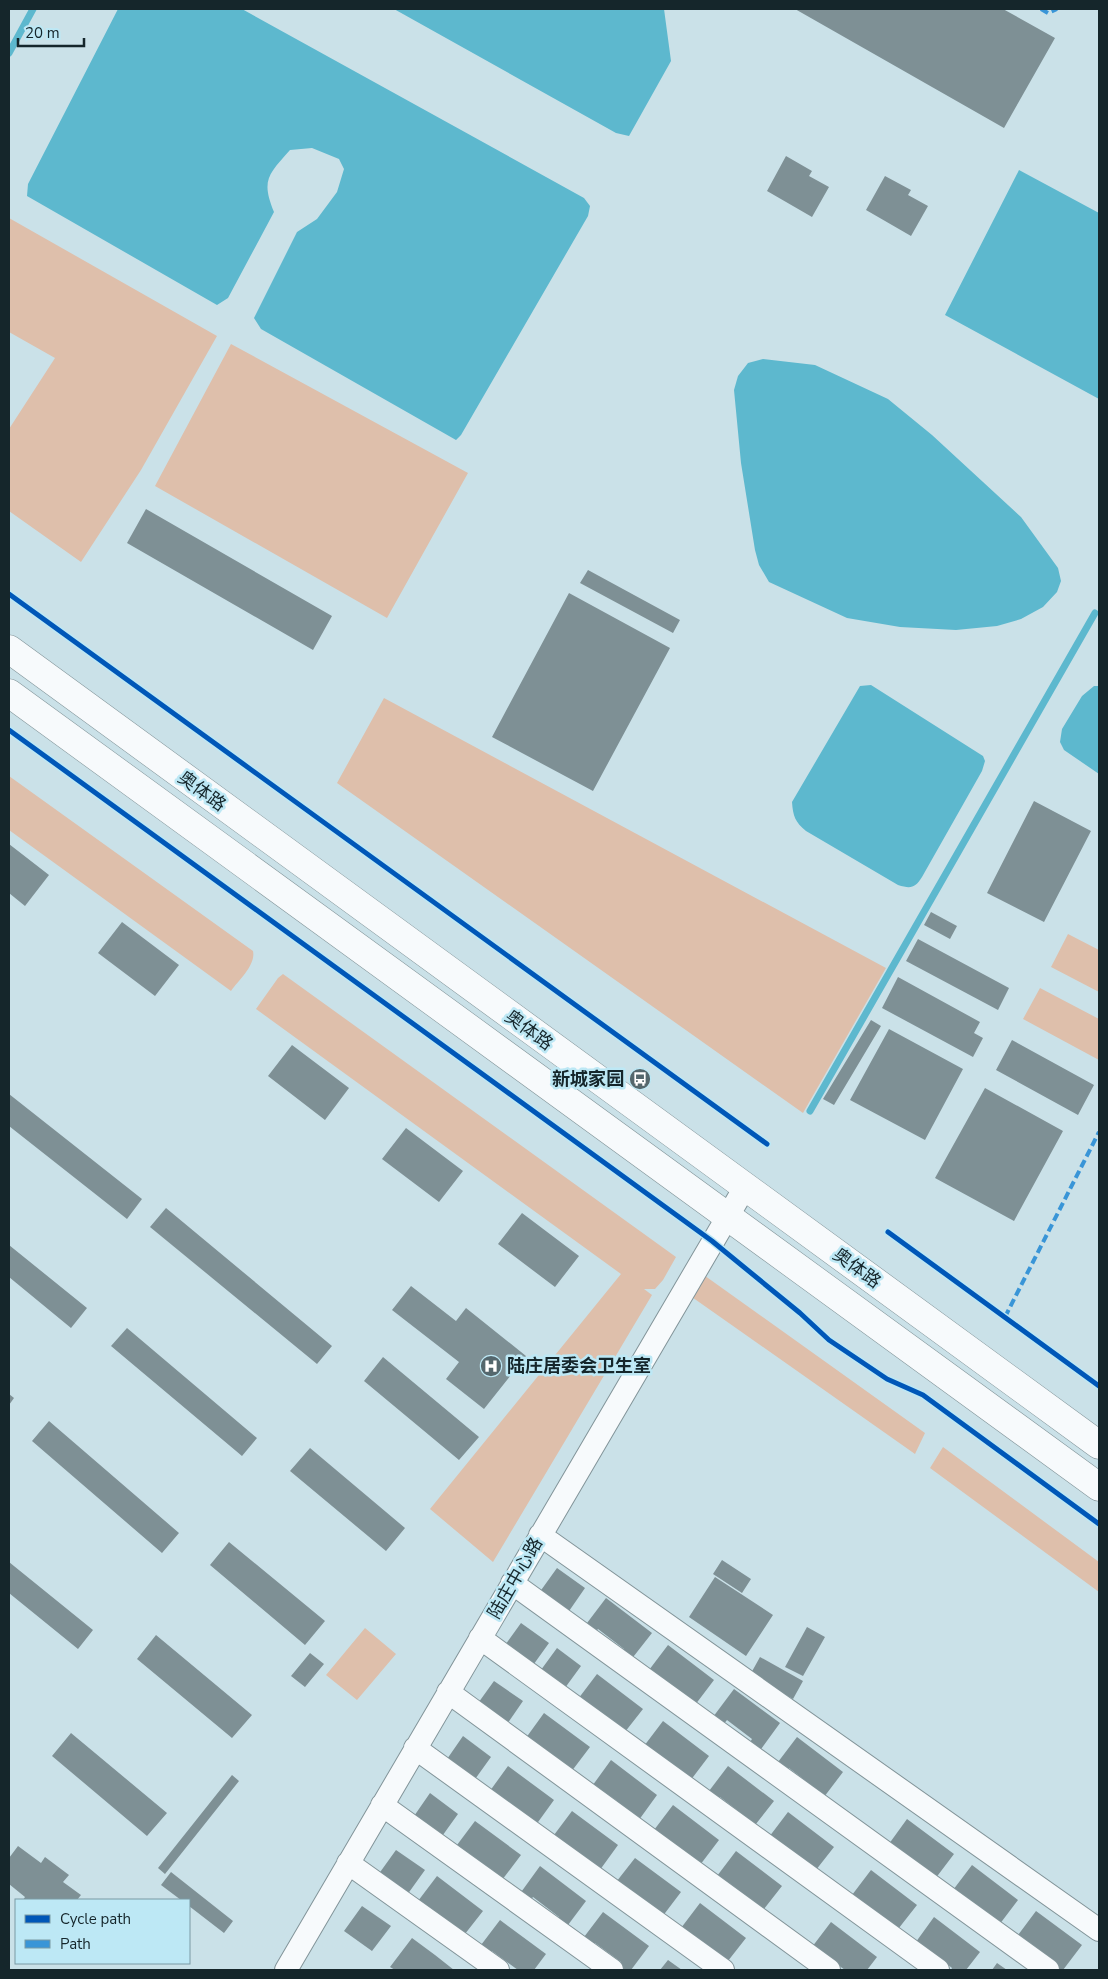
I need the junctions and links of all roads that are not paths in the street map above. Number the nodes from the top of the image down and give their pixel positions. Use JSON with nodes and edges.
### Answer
{"nodes":[{"id":1,"x":9,"y":649,"type":"edge"},
{"id":2,"x":9,"y":693,"type":"edge"},
{"id":3,"x":745,"y":1187,"type":"junction"},
{"id":4,"x":727,"y":1216,"type":"junction"},
{"id":5,"x":1099,"y":1445,"type":"edge"},
{"id":6,"x":1099,"y":1487,"type":"edge"},
{"id":7,"x":540,"y":1535,"type":"junction"},
{"id":8,"x":512,"y":1583,"type":"junction"},
{"id":9,"x":480,"y":1638,"type":"junction"},
{"id":10,"x":448,"y":1692,"type":"junction"},
{"id":11,"x":415,"y":1748,"type":"junction"},
{"id":12,"x":382,"y":1805,"type":"junction"},
{"id":13,"x":348,"y":1863,"type":"junction"},
{"id":14,"x":1099,"y":1930,"type":"edge"},
{"id":15,"x":286,"y":1970,"type":"edge"},
{"id":16,"x":498,"y":1970,"type":"edge"},
{"id":17,"x":612,"y":1970,"type":"edge"},
{"id":18,"x":722,"y":1970,"type":"edge"},
{"id":19,"x":829,"y":1970,"type":"edge"},
{"id":20,"x":938,"y":1970,"type":"edge"},
{"id":21,"x":1048,"y":1970,"type":"edge"}],
"edges":[{"from":1,"to":3,"type":"main road","name":"奥体路"},
{"from":2,"to":4,"type":"main road","name":"奥体路"},
{"from":3,"to":4,"type":"street","name":"陆庄中心路"},
{"from":3,"to":5,"type":"main road","name":"奥体路"},
{"from":4,"to":6,"type":"main road","name":"奥体路"},
{"from":4,"to":7,"type":"street","name":"陆庄中心路"},
{"from":7,"to":8,"type":"street","name":"陆庄中心路"},
{"from":7,"to":14,"type":"street"},
{"from":8,"to":9,"type":"street","name":"陆庄中心路"},
{"from":8,"to":21,"type":"street"},
{"from":9,"to":10,"type":"street","name":"陆庄中心路"},
{"from":9,"to":20,"type":"street"},
{"from":10,"to":11,"type":"street","name":"陆庄中心路"},
{"from":10,"to":19,"type":"street"},
{"from":11,"to":12,"type":"street","name":"陆庄中心路"},
{"from":11,"to":18,"type":"street"},
{"from":12,"to":13,"type":"street","name":"陆庄中心路"},
{"from":12,"to":17,"type":"street"},
{"from":13,"to":15,"type":"street","name":"陆庄中心路"},
{"from":13,"to":16,"type":"street"}]}
